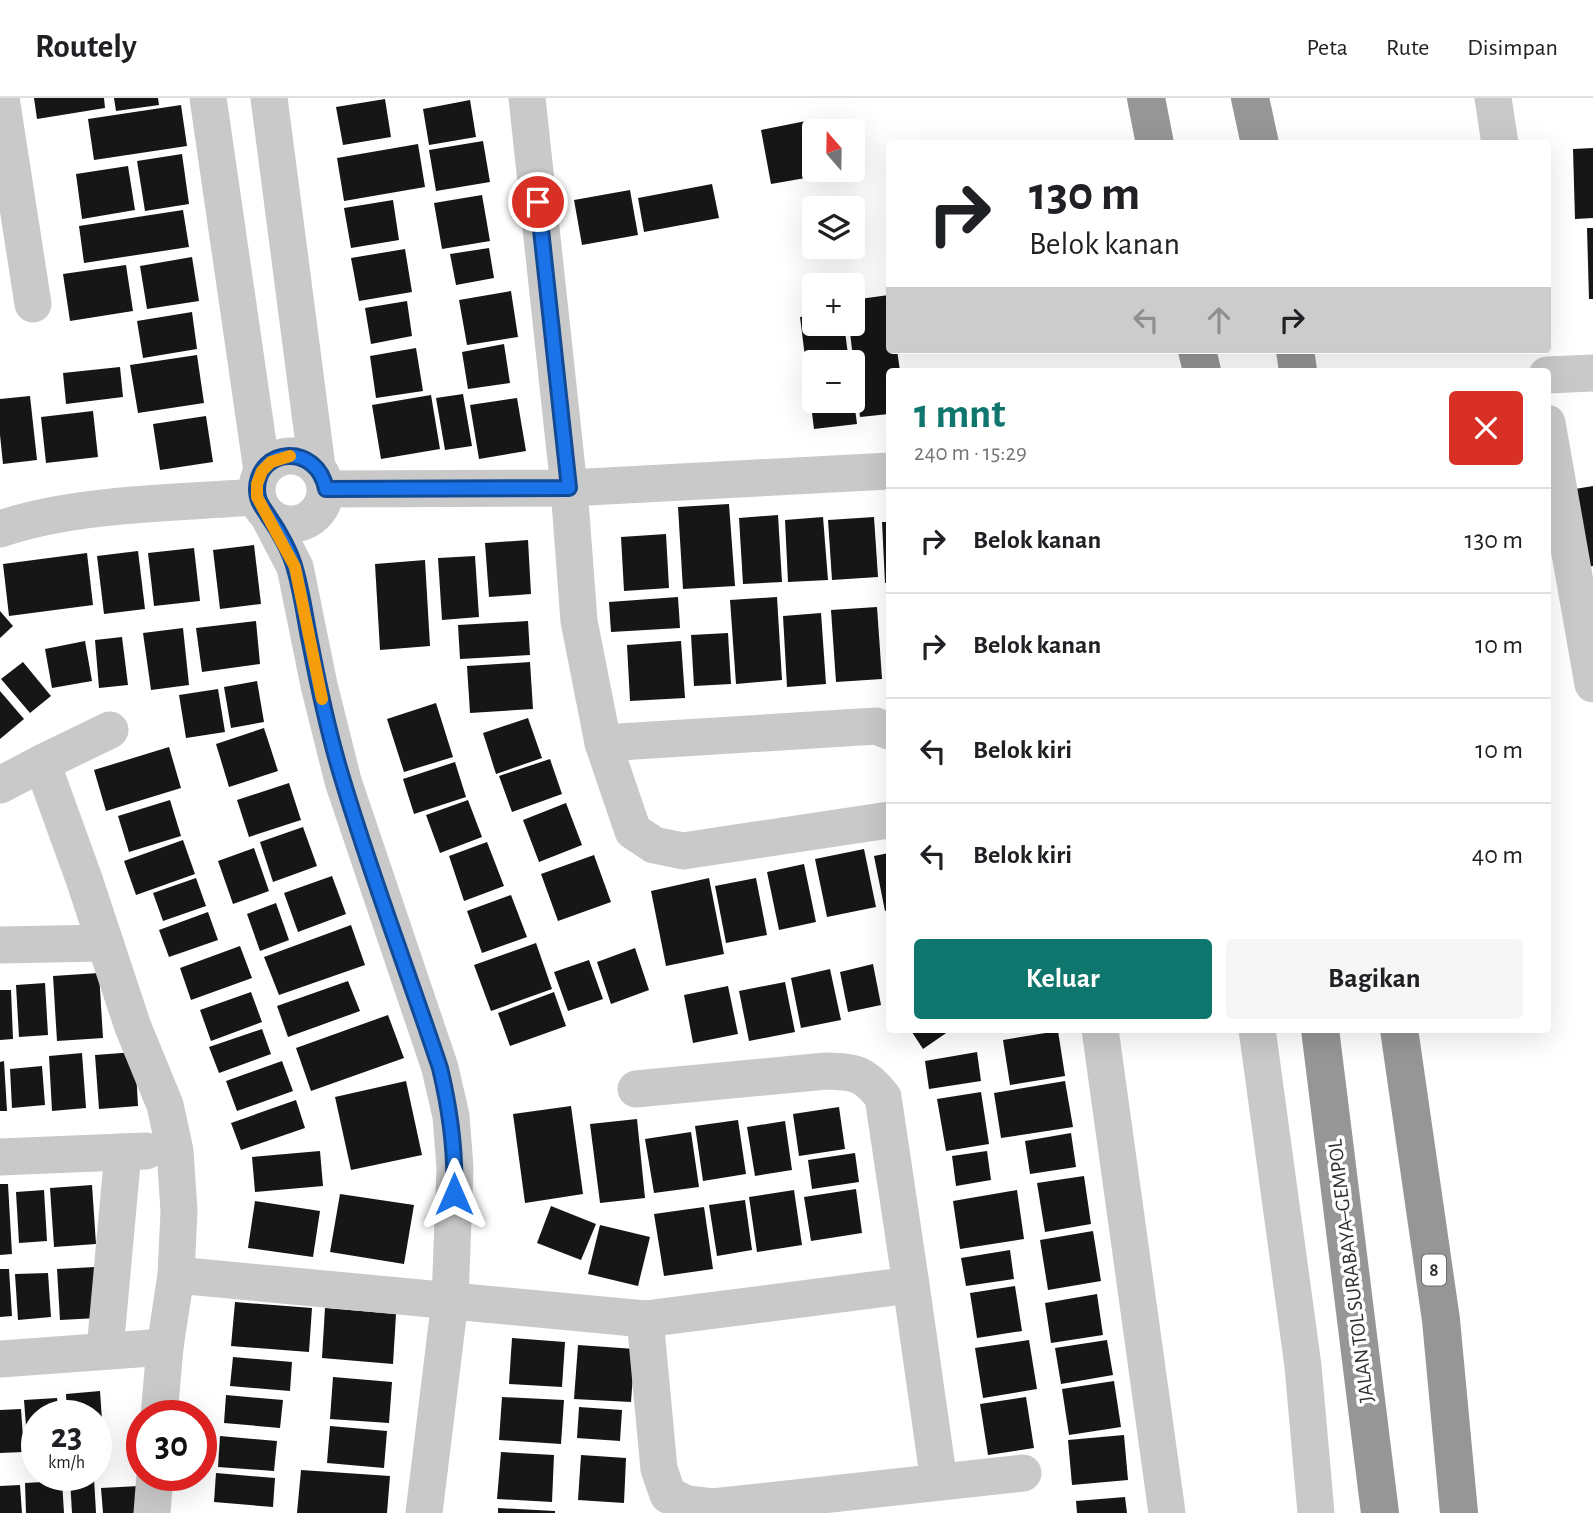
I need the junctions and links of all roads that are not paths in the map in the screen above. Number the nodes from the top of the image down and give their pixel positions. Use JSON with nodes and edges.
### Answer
{"nodes":[{"id":1,"x":1,"y":98,"type":"edge"},
{"id":2,"x":208,"y":98,"type":"edge"},
{"id":3,"x":269,"y":98,"type":"edge"},
{"id":4,"x":527,"y":98,"type":"edge"},
{"id":5,"x":1146,"y":98,"type":"edge"},
{"id":6,"x":1250,"y":98,"type":"edge"},
{"id":7,"x":1492,"y":98,"type":"edge"},
{"id":8,"x":1154,"y":140,"type":"edge"},
{"id":9,"x":1259,"y":140,"type":"edge"},
{"id":10,"x":1499,"y":140,"type":"edge"},
{"id":11,"x":33,"y":304,"type":"dead end"},
{"id":12,"x":1593,"y":373,"type":"edge"},
{"id":13,"x":1551,"y":375,"type":"edge"},
{"id":14,"x":1551,"y":443,"type":"edge"},
{"id":15,"x":886,"y":471,"type":"edge"},
{"id":16,"x":569,"y":488,"type":"junction"},
{"id":17,"x":320,"y":489,"type":"junction"},
{"id":18,"x":263,"y":495,"type":"junction"},
{"id":19,"x":0,"y":530,"type":"edge"},
{"id":20,"x":295,"y":567,"type":"junction"},
{"id":21,"x":1589,"y":633,"type":"edge"},
{"id":22,"x":1593,"y":684,"type":"edge"},
{"id":23,"x":110,"y":730,"type":"dead end"},
{"id":24,"x":886,"y":730,"type":"edge"},
{"id":25,"x":603,"y":743,"type":"junction"},
{"id":26,"x":42,"y":762,"type":"junction"},
{"id":27,"x":0,"y":785,"type":"edge"},
{"id":28,"x":886,"y":820,"type":"edge"},
{"id":29,"x":105,"y":943,"type":"junction"},
{"id":30,"x":0,"y":945,"type":"edge"},
{"id":31,"x":1101,"y":1033,"type":"edge"},
{"id":32,"x":1258,"y":1033,"type":"edge"},
{"id":33,"x":1320,"y":1033,"type":"edge"},
{"id":34,"x":1400,"y":1033,"type":"edge"},
{"id":35,"x":636,"y":1089,"type":"dead end"},
{"id":36,"x":175,"y":1151,"type":"junction"},
{"id":37,"x":123,"y":1152,"type":"junction"},
{"id":38,"x":0,"y":1157,"type":"edge"},
{"id":39,"x":176,"y":1275,"type":"junction"},
{"id":40,"x":911,"y":1285,"type":"junction"},
{"id":41,"x":450,"y":1300,"type":"junction"},
{"id":42,"x":645,"y":1319,"type":"junction"},
{"id":43,"x":165,"y":1347,"type":"junction"},
{"id":44,"x":105,"y":1350,"type":"junction"},
{"id":45,"x":0,"y":1359,"type":"edge"},
{"id":46,"x":160,"y":1400,"type":"edge"},
{"id":47,"x":1023,"y":1474,"type":"dead end"},
{"id":48,"x":939,"y":1482,"type":"junction"},
{"id":49,"x":154,"y":1491,"type":"edge"},
{"id":50,"x":152,"y":1513,"type":"edge"},
{"id":51,"x":424,"y":1513,"type":"edge"},
{"id":52,"x":1167,"y":1513,"type":"edge"},
{"id":53,"x":1316,"y":1513,"type":"edge"},
{"id":54,"x":1380,"y":1513,"type":"edge"},
{"id":55,"x":1459,"y":1513,"type":"edge"}],
"edges":[{"from":1,"to":11,"type":"street"},
{"from":2,"to":18,"type":"street"},
{"from":3,"to":17,"type":"street"},
{"from":4,"to":16,"type":"street"},
{"from":5,"to":8,"type":"highway"},
{"from":6,"to":9,"type":"highway"},
{"from":7,"to":10,"type":"street"},
{"from":12,"to":13,"type":"street"},
{"from":14,"to":21,"type":"street"},
{"from":15,"to":16,"type":"street"},
{"from":16,"to":17,"type":"street"},
{"from":16,"to":25,"type":"street"},
{"from":17,"to":18,"type":"street"},
{"from":17,"to":18,"type":"street"},
{"from":17,"to":20,"type":"street"},
{"from":18,"to":19,"type":"street"},
{"from":18,"to":20,"type":"street"},
{"from":20,"to":41,"type":"street"},
{"from":21,"to":22,"type":"street"},
{"from":23,"to":26,"type":"street"},
{"from":24,"to":25,"type":"street"},
{"from":25,"to":28,"type":"street"},
{"from":26,"to":27,"type":"street"},
{"from":26,"to":29,"type":"street"},
{"from":29,"to":30,"type":"street"},
{"from":29,"to":36,"type":"street"},
{"from":31,"to":52,"type":"street"},
{"from":32,"to":53,"type":"street"},
{"from":33,"to":54,"type":"highway","name":"JALAN TOL SURABAYA–GEMPOL"},
{"from":34,"to":55,"type":"highway","number":"8"},
{"from":35,"to":40,"type":"street"},
{"from":36,"to":37,"type":"street"},
{"from":36,"to":39,"type":"street"},
{"from":37,"to":38,"type":"street"},
{"from":37,"to":44,"type":"street"},
{"from":39,"to":41,"type":"street"},
{"from":39,"to":43,"type":"street"},
{"from":40,"to":42,"type":"street"},
{"from":40,"to":48,"type":"street"},
{"from":41,"to":42,"type":"street"},
{"from":41,"to":51,"type":"street"},
{"from":42,"to":48,"type":"street"},
{"from":43,"to":44,"type":"street"},
{"from":43,"to":46,"type":"street"},
{"from":44,"to":45,"type":"street"},
{"from":47,"to":48,"type":"street"},
{"from":49,"to":50,"type":"street"}]}
